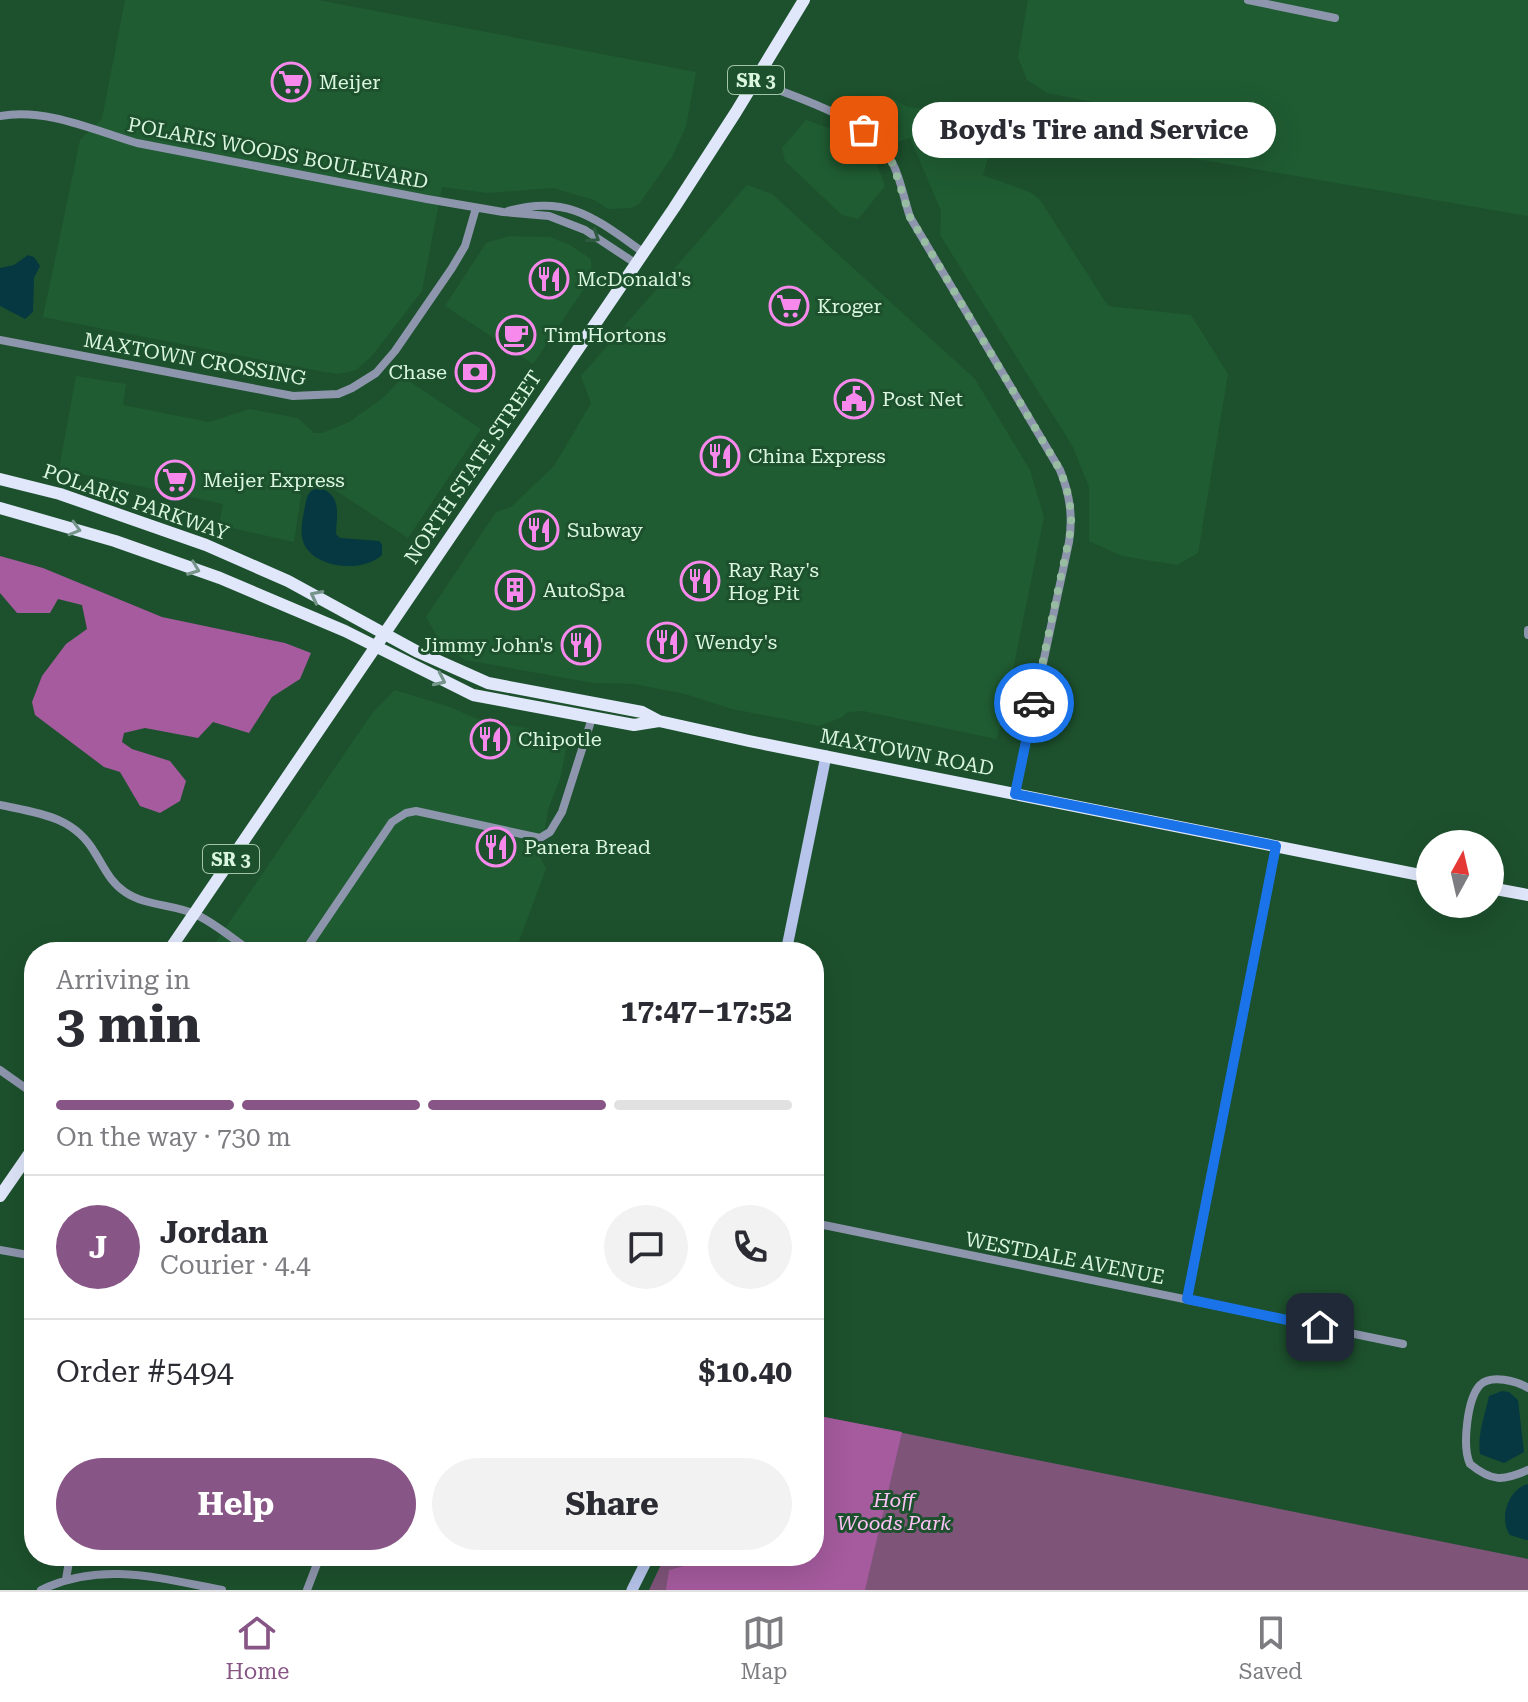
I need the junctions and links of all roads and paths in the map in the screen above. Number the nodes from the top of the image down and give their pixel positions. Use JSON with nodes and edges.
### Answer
{"nodes":[{"id":1,"x":804,"y":0,"type":"edge"},
{"id":2,"x":1248,"y":0,"type":"edge"},
{"id":3,"x":1335,"y":18,"type":"dead end"},
{"id":4,"x":756,"y":81,"type":"junction"},
{"id":5,"x":0,"y":116,"type":"edge"},
{"id":6,"x":476,"y":208,"type":"junction"},
{"id":7,"x":503,"y":212,"type":"junction"},
{"id":8,"x":643,"y":252,"type":"junction"},
{"id":9,"x":635,"y":263,"type":"junction"},
{"id":10,"x":0,"y":340,"type":"edge"},
{"id":11,"x":0,"y":479,"type":"edge"},
{"id":12,"x":0,"y":508,"type":"edge"},
{"id":13,"x":385,"y":633,"type":"junction"},
{"id":14,"x":376,"y":646,"type":"junction"},
{"id":15,"x":601,"y":705,"type":"junction"},
{"id":16,"x":528,"y":707,"type":"junction"},
{"id":17,"x":592,"y":718,"type":"junction"},
{"id":18,"x":659,"y":721,"type":"junction"},
{"id":19,"x":826,"y":756,"type":"junction"},
{"id":20,"x":1015,"y":794,"type":"junction"},
{"id":21,"x":0,"y":805,"type":"edge"},
{"id":22,"x":1276,"y":846,"type":"junction"},
{"id":23,"x":1416,"y":874,"type":"edge"},
{"id":24,"x":1504,"y":891,"type":"edge"},
{"id":25,"x":1528,"y":895,"type":"edge"},
{"id":26,"x":194,"y":913,"type":"junction"},
{"id":27,"x":175,"y":942,"type":"edge"},
{"id":28,"x":237,"y":942,"type":"edge"},
{"id":29,"x":311,"y":942,"type":"edge"},
{"id":30,"x":788,"y":942,"type":"edge"},
{"id":31,"x":0,"y":1070,"type":"edge"},
{"id":32,"x":24,"y":1087,"type":"edge"},
{"id":33,"x":24,"y":1161,"type":"edge"},
{"id":34,"x":0,"y":1196,"type":"edge"},
{"id":35,"x":824,"y":1225,"type":"edge"},
{"id":36,"x":0,"y":1250,"type":"edge"},
{"id":37,"x":24,"y":1254,"type":"edge"},
{"id":38,"x":1187,"y":1299,"type":"junction"},
{"id":39,"x":1403,"y":1344,"type":"dead end"},
{"id":40,"x":1528,"y":1388,"type":"edge"},
{"id":41,"x":1528,"y":1470,"type":"edge"},
{"id":42,"x":68,"y":1566,"type":"edge"},
{"id":43,"x":316,"y":1566,"type":"edge"},
{"id":44,"x":644,"y":1566,"type":"edge"},
{"id":45,"x":66,"y":1579,"type":"junction"},
{"id":46,"x":41,"y":1590,"type":"edge"},
{"id":47,"x":222,"y":1590,"type":"edge"},
{"id":48,"x":307,"y":1590,"type":"edge"},
{"id":49,"x":632,"y":1590,"type":"edge"}],
"edges":[{"from":1,"to":4,"type":"main road","name":"NORTH STATE STREET","number":"SR 3"},
{"from":2,"to":3,"type":"street"},
{"from":4,"to":8,"type":"main road","name":"NORTH STATE STREET","number":"SR 3"},
{"from":4,"to":20,"type":"street"},
{"from":5,"to":6,"type":"street","name":"POLARIS WOODS BOULEVARD"},
{"from":6,"to":7,"type":"street","name":"POLARIS WOODS BOULEVARD"},
{"from":6,"to":10,"type":"street","name":"MAXTOWN CROSSING"},
{"from":7,"to":8,"type":"street","name":"POLARIS WOODS BOULEVARD"},
{"from":7,"to":9,"type":"street","name":"POLARIS WOODS BOULEVARD","one_way":true},
{"from":8,"to":9,"type":"main road","name":"NORTH STATE STREET","number":"SR 3"},
{"from":9,"to":13,"type":"main road","name":"NORTH STATE STREET","number":"SR 3"},
{"from":13,"to":11,"type":"main road","name":"POLARIS PARKWAY","one_way":true},
{"from":12,"to":14,"type":"main road","one_way":true},
{"from":13,"to":14,"type":"main road","name":"NORTH STATE STREET","number":"SR 3"},
{"from":13,"to":15,"type":"main road","name":"MAXTOWN ROAD"},
{"from":14,"to":16,"type":"main road","name":"MAXTOWN ROAD","one_way":true},
{"from":14,"to":26,"type":"main road","name":"NORTH STATE STREET","number":"SR 3"},
{"from":15,"to":16,"type":"main road"},
{"from":15,"to":18,"type":"main road","name":"MAXTOWN ROAD"},
{"from":16,"to":17,"type":"main road","name":"MAXTOWN ROAD"},
{"from":17,"to":18,"type":"main road","name":"MAXTOWN ROAD"},
{"from":17,"to":29,"type":"street"},
{"from":18,"to":19,"type":"main road","name":"MAXTOWN ROAD"},
{"from":19,"to":20,"type":"main road","name":"MAXTOWN ROAD"},
{"from":19,"to":30,"type":"street"},
{"from":20,"to":22,"type":"main road","name":"MAXTOWN ROAD"},
{"from":21,"to":26,"type":"street"},
{"from":22,"to":23,"type":"main road","name":"MAXTOWN ROAD"},
{"from":22,"to":38,"type":"street"},
{"from":24,"to":25,"type":"main road"},
{"from":26,"to":27,"type":"main road","name":"NORTH STATE STREET","number":"SR 3"},
{"from":26,"to":28,"type":"street"},
{"from":31,"to":32,"type":"street"},
{"from":33,"to":34,"type":"main road"},
{"from":35,"to":38,"type":"street","name":"WESTDALE AVENUE"},
{"from":36,"to":37,"type":"street"},
{"from":38,"to":39,"type":"street","name":"WESTDALE AVENUE"},
{"from":40,"to":41,"type":"street"},
{"from":42,"to":45,"type":"street"},
{"from":43,"to":48,"type":"street"},
{"from":44,"to":49,"type":"street"},
{"from":45,"to":46,"type":"street"},
{"from":45,"to":47,"type":"street"}]}
